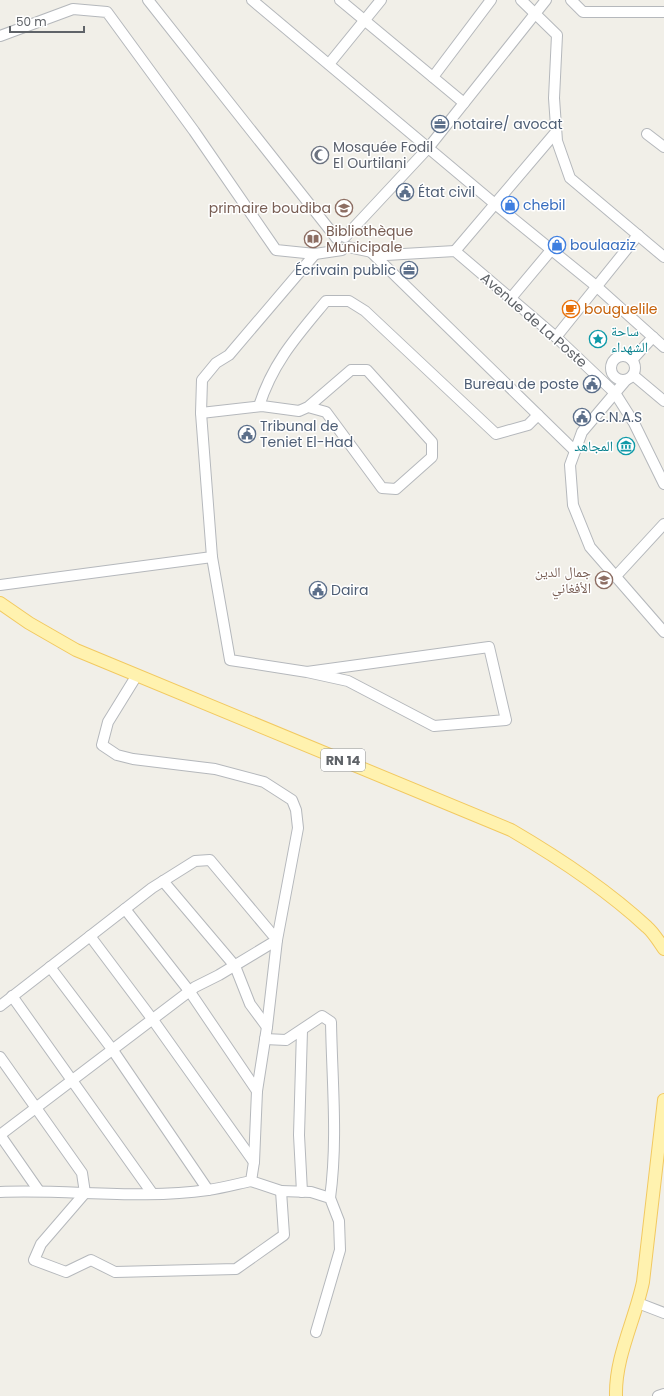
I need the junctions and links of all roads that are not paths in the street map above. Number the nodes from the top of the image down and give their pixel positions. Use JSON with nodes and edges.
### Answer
{"nodes":[{"id":1,"x":148,"y":0,"type":"edge"},
{"id":2,"x":252,"y":0,"type":"edge"},
{"id":3,"x":340,"y":0,"type":"edge"},
{"id":4,"x":381,"y":0,"type":"edge"},
{"id":5,"x":491,"y":0,"type":"edge"},
{"id":6,"x":521,"y":0,"type":"edge"},
{"id":7,"x":546,"y":0,"type":"edge"},
{"id":8,"x":571,"y":0,"type":"edge"},
{"id":9,"x":664,"y":12,"type":"edge"},
{"id":10,"x":535,"y":14,"type":"junction"},
{"id":11,"x":364,"y":20,"type":"junction"},
{"id":12,"x":0,"y":36,"type":"edge"},
{"id":13,"x":329,"y":64,"type":"junction"},
{"id":14,"x":433,"y":77,"type":"junction"},
{"id":15,"x":464,"y":103,"type":"junction"},
{"id":16,"x":556,"y":132,"type":"junction"},
{"id":17,"x":647,"y":134,"type":"dead end"},
{"id":18,"x":429,"y":147,"type":"junction"},
{"id":19,"x":664,"y":147,"type":"edge"},
{"id":20,"x":495,"y":204,"type":"junction"},
{"id":21,"x":638,"y":235,"type":"junction"},
{"id":22,"x":341,"y":238,"type":"junction"},
{"id":23,"x":345,"y":249,"type":"junction"},
{"id":24,"x":552,"y":249,"type":"junction"},
{"id":25,"x":455,"y":251,"type":"junction"},
{"id":26,"x":372,"y":253,"type":"junction"},
{"id":27,"x":315,"y":254,"type":"junction"},
{"id":28,"x":664,"y":256,"type":"edge"},
{"id":29,"x":596,"y":286,"type":"junction"},
{"id":30,"x":511,"y":298,"type":"junction"},
{"id":31,"x":556,"y":337,"type":"junction"},
{"id":32,"x":653,"y":337,"type":"junction"},
{"id":33,"x":664,"y":347,"type":"edge"},
{"id":34,"x":632,"y":360,"type":"junction"},
{"id":35,"x":629,"y":378,"type":"junction"},
{"id":36,"x":616,"y":393,"type":"junction"},
{"id":37,"x":664,"y":401,"type":"edge"},
{"id":38,"x":260,"y":406,"type":"junction"},
{"id":39,"x":308,"y":407,"type":"junction"},
{"id":40,"x":201,"y":413,"type":"junction"},
{"id":41,"x":538,"y":415,"type":"junction"},
{"id":42,"x":575,"y":451,"type":"junction"},
{"id":43,"x":664,"y":484,"type":"edge"},
{"id":44,"x":664,"y":524,"type":"edge"},
{"id":45,"x":212,"y":557,"type":"junction"},
{"id":46,"x":616,"y":576,"type":"junction"},
{"id":47,"x":0,"y":586,"type":"edge"},
{"id":48,"x":0,"y":603,"type":"edge"},
{"id":49,"x":664,"y":632,"type":"edge"},
{"id":50,"x":307,"y":672,"type":"junction"},
{"id":51,"x":137,"y":676,"type":"junction"},
{"id":52,"x":163,"y":881,"type":"junction"},
{"id":53,"x":125,"y":909,"type":"junction"},
{"id":54,"x":90,"y":936,"type":"junction"},
{"id":55,"x":277,"y":940,"type":"junction"},
{"id":56,"x":664,"y":949,"type":"edge"},
{"id":57,"x":235,"y":966,"type":"junction"},
{"id":58,"x":50,"y":967,"type":"junction"},
{"id":59,"x":190,"y":992,"type":"junction"},
{"id":60,"x":12,"y":996,"type":"junction"},
{"id":61,"x":0,"y":1006,"type":"edge"},
{"id":62,"x":153,"y":1020,"type":"junction"},
{"id":63,"x":267,"y":1027,"type":"junction"},
{"id":64,"x":302,"y":1030,"type":"junction"},
{"id":65,"x":265,"y":1039,"type":"junction"},
{"id":66,"x":112,"y":1050,"type":"junction"},
{"id":67,"x":0,"y":1057,"type":"edge"},
{"id":68,"x":72,"y":1081,"type":"junction"},
{"id":69,"x":257,"y":1091,"type":"junction"},
{"id":70,"x":664,"y":1100,"type":"edge"},
{"id":71,"x":36,"y":1108,"type":"junction"},
{"id":72,"x":0,"y":1135,"type":"edge"},
{"id":73,"x":254,"y":1162,"type":"junction"},
{"id":74,"x":251,"y":1182,"type":"junction"},
{"id":75,"x":39,"y":1190,"type":"junction"},
{"id":76,"x":208,"y":1190,"type":"junction"},
{"id":77,"x":282,"y":1191,"type":"junction"},
{"id":78,"x":0,"y":1192,"type":"edge"},
{"id":79,"x":302,"y":1192,"type":"junction"},
{"id":80,"x":85,"y":1193,"type":"junction"},
{"id":81,"x":152,"y":1193,"type":"junction"},
{"id":82,"x":330,"y":1198,"type":"junction"},
{"id":83,"x":638,"y":1303,"type":"junction"},
{"id":84,"x":664,"y":1313,"type":"edge"},
{"id":85,"x":316,"y":1332,"type":"dead end"},
{"id":86,"x":664,"y":1394,"type":"edge"},
{"id":87,"x":616,"y":1396,"type":"edge"},
{"id":88,"x":658,"y":1396,"type":"edge"}],
"edges":[{"from":1,"to":22,"type":"street"},
{"from":2,"to":13,"type":"street"},
{"from":3,"to":11,"type":"street"},
{"from":4,"to":11,"type":"street"},
{"from":5,"to":14,"type":"street"},
{"from":6,"to":10,"type":"street"},
{"from":7,"to":10,"type":"street"},
{"from":8,"to":9,"type":"street"},
{"from":10,"to":15,"type":"street"},
{"from":10,"to":16,"type":"street"},
{"from":11,"to":13,"type":"street"},
{"from":11,"to":14,"type":"street"},
{"from":12,"to":27,"type":"street"},
{"from":13,"to":18,"type":"street"},
{"from":14,"to":15,"type":"street"},
{"from":15,"to":18,"type":"street"},
{"from":16,"to":20,"type":"street"},
{"from":16,"to":21,"type":"street"},
{"from":17,"to":19,"type":"street"},
{"from":18,"to":20,"type":"street"},
{"from":18,"to":22,"type":"street"},
{"from":20,"to":24,"type":"street"},
{"from":20,"to":25,"type":"street"},
{"from":21,"to":28,"type":"street"},
{"from":21,"to":29,"type":"street"},
{"from":22,"to":23,"type":"street"},
{"from":23,"to":26,"type":"street"},
{"from":23,"to":27,"type":"street"},
{"from":24,"to":29,"type":"street"},
{"from":24,"to":30,"type":"street"},
{"from":25,"to":26,"type":"street"},
{"from":25,"to":30,"type":"street","name":"Avenue de La Poste"},
{"from":26,"to":41,"type":"street"},
{"from":27,"to":40,"type":"street"},
{"from":29,"to":31,"type":"street"},
{"from":29,"to":32,"type":"street"},
{"from":30,"to":31,"type":"street","name":"Avenue de La Poste"},
{"from":31,"to":36,"type":"street","name":"Avenue de La Poste"},
{"from":32,"to":33,"type":"street"},
{"from":32,"to":34,"type":"street"},
{"from":34,"to":35,"type":"street"},
{"from":34,"to":35,"type":"street"},
{"from":35,"to":36,"type":"street"},
{"from":35,"to":37,"type":"street"},
{"from":36,"to":42,"type":"street"},
{"from":36,"to":43,"type":"street","name":"Avenue de La Poste"},
{"from":38,"to":39,"type":"street"},
{"from":38,"to":40,"type":"street"},
{"from":38,"to":41,"type":"street"},
{"from":39,"to":39,"type":"street"},
{"from":40,"to":45,"type":"street"},
{"from":41,"to":42,"type":"street"},
{"from":42,"to":46,"type":"street"},
{"from":44,"to":46,"type":"street"},
{"from":45,"to":47,"type":"street"},
{"from":45,"to":50,"type":"street"},
{"from":46,"to":49,"type":"street"},
{"from":48,"to":51,"type":"main road","number":"RN 14"},
{"from":50,"to":50,"type":"street"},
{"from":51,"to":55,"type":"street"},
{"from":51,"to":56,"type":"main road","number":"RN 14"},
{"from":52,"to":53,"type":"street"},
{"from":52,"to":55,"type":"street"},
{"from":52,"to":57,"type":"street"},
{"from":53,"to":54,"type":"street"},
{"from":53,"to":59,"type":"street"},
{"from":54,"to":58,"type":"street"},
{"from":54,"to":62,"type":"street"},
{"from":55,"to":57,"type":"street"},
{"from":55,"to":63,"type":"street"},
{"from":57,"to":59,"type":"street"},
{"from":57,"to":63,"type":"street"},
{"from":58,"to":60,"type":"street"},
{"from":58,"to":66,"type":"street"},
{"from":59,"to":62,"type":"street"},
{"from":59,"to":69,"type":"street"},
{"from":60,"to":61,"type":"street"},
{"from":60,"to":68,"type":"street"},
{"from":62,"to":66,"type":"street"},
{"from":62,"to":73,"type":"street"},
{"from":63,"to":65,"type":"street"},
{"from":64,"to":65,"type":"street"},
{"from":64,"to":79,"type":"street"},
{"from":64,"to":82,"type":"street"},
{"from":65,"to":69,"type":"street"},
{"from":66,"to":68,"type":"street"},
{"from":66,"to":76,"type":"street"},
{"from":67,"to":71,"type":"street"},
{"from":68,"to":71,"type":"street"},
{"from":68,"to":81,"type":"street"},
{"from":69,"to":73,"type":"street"},
{"from":70,"to":83,"type":"main road"},
{"from":71,"to":72,"type":"street"},
{"from":71,"to":80,"type":"street"},
{"from":72,"to":75,"type":"street"},
{"from":73,"to":74,"type":"street"},
{"from":74,"to":76,"type":"street"},
{"from":74,"to":77,"type":"street"},
{"from":75,"to":78,"type":"street"},
{"from":75,"to":80,"type":"street"},
{"from":76,"to":81,"type":"street"},
{"from":77,"to":79,"type":"street"},
{"from":77,"to":80,"type":"street"},
{"from":79,"to":82,"type":"street"},
{"from":80,"to":81,"type":"street"},
{"from":82,"to":85,"type":"street"},
{"from":83,"to":84,"type":"street"},
{"from":83,"to":87,"type":"main road"},
{"from":86,"to":88,"type":"street"}]}
